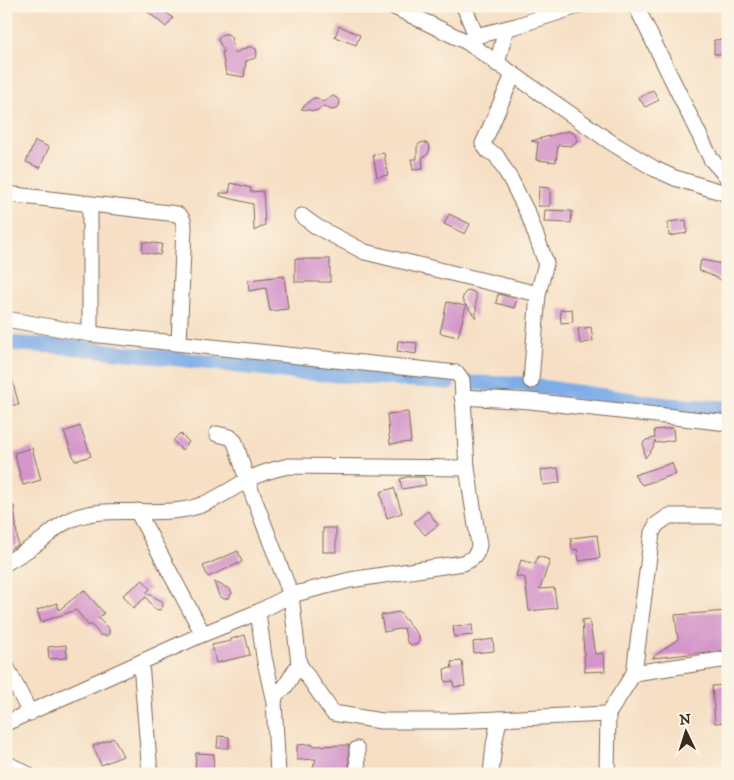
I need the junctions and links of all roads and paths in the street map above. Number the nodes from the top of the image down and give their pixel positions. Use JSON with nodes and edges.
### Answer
{"nodes":[{"id":1,"x":392,"y":6,"type":"edge"},
{"id":2,"x":464,"y":6,"type":"edge"},
{"id":3,"x":578,"y":6,"type":"edge"},
{"id":4,"x":636,"y":6,"type":"edge"},
{"id":5,"x":413,"y":10,"type":"edge"},
{"id":6,"x":506,"y":29,"type":"junction"},
{"id":7,"x":472,"y":39,"type":"junction"},
{"id":8,"x":497,"y":64,"type":"junction"},
{"id":9,"x":513,"y":75,"type":"junction"},
{"id":10,"x":728,"y":178,"type":"edge"},
{"id":11,"x":6,"y":194,"type":"edge"},
{"id":12,"x":728,"y":194,"type":"edge"},
{"id":13,"x":90,"y":205,"type":"junction"},
{"id":14,"x":302,"y":216,"type":"dead end"},
{"id":15,"x":538,"y":294,"type":"junction"},
{"id":16,"x":6,"y":319,"type":"edge"},
{"id":17,"x":90,"y":334,"type":"junction"},
{"id":18,"x":179,"y":344,"type":"junction"},
{"id":19,"x":531,"y":381,"type":"dead end"},
{"id":20,"x":462,"y":397,"type":"junction"},
{"id":21,"x":728,"y":423,"type":"edge"},
{"id":22,"x":217,"y":434,"type":"dead end"},
{"id":23,"x":467,"y":468,"type":"junction"},
{"id":24,"x":247,"y":480,"type":"junction"},
{"id":25,"x":137,"y":511,"type":"junction"},
{"id":26,"x":728,"y":516,"type":"edge"},
{"id":27,"x":6,"y":563,"type":"edge"},
{"id":28,"x":291,"y":595,"type":"junction"},
{"id":29,"x":258,"y":612,"type":"junction"},
{"id":30,"x":203,"y":634,"type":"junction"},
{"id":31,"x":728,"y":659,"type":"edge"},
{"id":32,"x":141,"y":663,"type":"junction"},
{"id":33,"x":298,"y":664,"type":"junction"},
{"id":34,"x":6,"y":666,"type":"edge"},
{"id":35,"x":634,"y":673,"type":"junction"},
{"id":36,"x":274,"y":702,"type":"junction"},
{"id":37,"x":30,"y":713,"type":"junction"},
{"id":38,"x":608,"y":714,"type":"junction"},
{"id":39,"x":499,"y":719,"type":"junction"},
{"id":40,"x":6,"y":723,"type":"edge"},
{"id":41,"x":357,"y":749,"type":"dead end"},
{"id":42,"x":6,"y":763,"type":"edge"},
{"id":43,"x":28,"y":774,"type":"edge"},
{"id":44,"x":150,"y":774,"type":"edge"},
{"id":45,"x":278,"y":774,"type":"edge"},
{"id":46,"x":358,"y":774,"type":"edge"},
{"id":47,"x":491,"y":774,"type":"edge"},
{"id":48,"x":607,"y":774,"type":"edge"}],
"edges":[{"from":1,"to":5,"type":"street"},
{"from":2,"to":7,"type":"street"},
{"from":3,"to":6,"type":"street"},
{"from":4,"to":10,"type":"street"},
{"from":5,"to":7,"type":"street"},
{"from":6,"to":7,"type":"street"},
{"from":6,"to":8,"type":"street"},
{"from":7,"to":8,"type":"street"},
{"from":8,"to":9,"type":"street"},
{"from":9,"to":12,"type":"street"},
{"from":9,"to":15,"type":"street"},
{"from":11,"to":13,"type":"street"},
{"from":13,"to":17,"type":"street"},
{"from":13,"to":18,"type":"street"},
{"from":14,"to":15,"type":"street"},
{"from":15,"to":19,"type":"street"},
{"from":16,"to":17,"type":"street"},
{"from":17,"to":18,"type":"street"},
{"from":18,"to":20,"type":"street"},
{"from":20,"to":21,"type":"street"},
{"from":20,"to":23,"type":"street"},
{"from":22,"to":24,"type":"street"},
{"from":23,"to":24,"type":"street"},
{"from":23,"to":28,"type":"street"},
{"from":24,"to":25,"type":"street"},
{"from":24,"to":28,"type":"street"},
{"from":25,"to":27,"type":"street"},
{"from":25,"to":30,"type":"street"},
{"from":26,"to":35,"type":"street"},
{"from":28,"to":29,"type":"street"},
{"from":28,"to":33,"type":"street"},
{"from":29,"to":30,"type":"street"},
{"from":29,"to":36,"type":"street"},
{"from":30,"to":32,"type":"street"},
{"from":31,"to":35,"type":"street"},
{"from":32,"to":37,"type":"street"},
{"from":32,"to":44,"type":"street"},
{"from":33,"to":36,"type":"street"},
{"from":33,"to":39,"type":"street"},
{"from":34,"to":37,"type":"street"},
{"from":35,"to":38,"type":"street"},
{"from":36,"to":45,"type":"street"},
{"from":37,"to":40,"type":"street"},
{"from":38,"to":39,"type":"street"},
{"from":38,"to":48,"type":"street"},
{"from":39,"to":47,"type":"street"},
{"from":41,"to":46,"type":"street"},
{"from":42,"to":43,"type":"street"}]}
